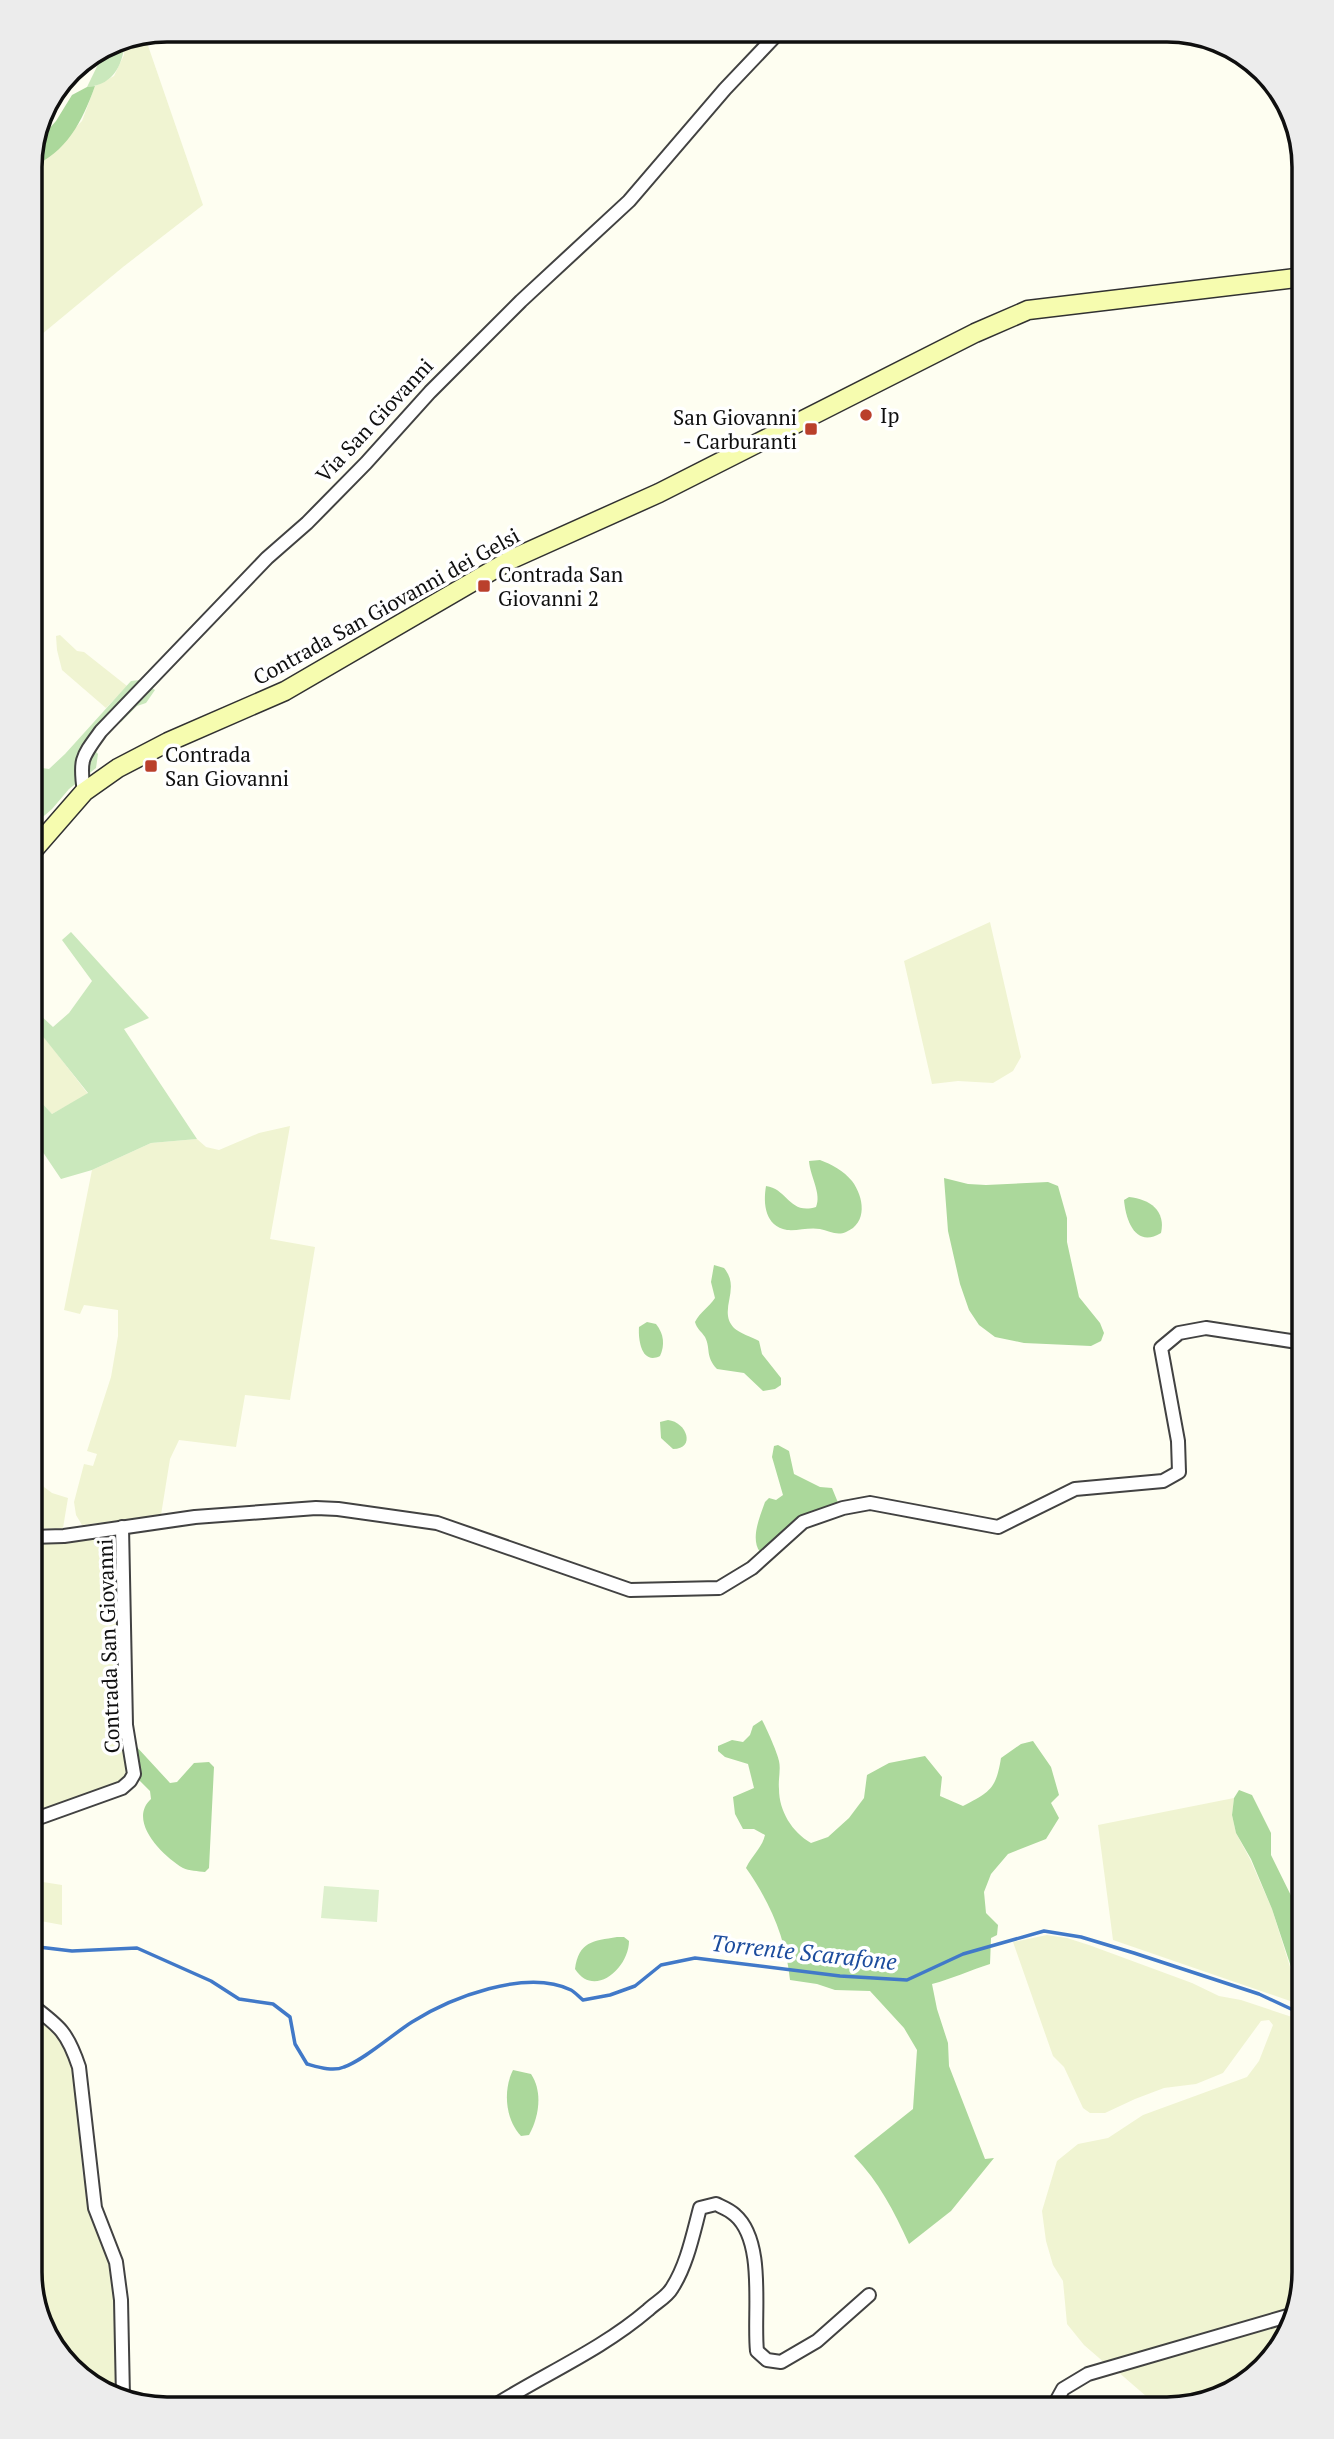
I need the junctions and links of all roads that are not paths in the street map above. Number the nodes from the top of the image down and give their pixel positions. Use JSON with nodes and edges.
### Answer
{"nodes":[{"id":1,"x":770,"y":42,"type":"edge"},
{"id":2,"x":1292,"y":278,"type":"edge"},
{"id":3,"x":84,"y":792,"type":"junction"},
{"id":4,"x":42,"y":840,"type":"edge"},
{"id":5,"x":1292,"y":1341,"type":"edge"},
{"id":6,"x":122,"y":1527,"type":"junction"},
{"id":7,"x":42,"y":1537,"type":"edge"},
{"id":8,"x":42,"y":1817,"type":"edge"},
{"id":9,"x":42,"y":2013,"type":"edge"},
{"id":10,"x":869,"y":2295,"type":"dead end"},
{"id":11,"x":1283,"y":2317,"type":"edge"},
{"id":12,"x":123,"y":2388,"type":"edge"},
{"id":13,"x":508,"y":2397,"type":"edge"},
{"id":14,"x":1059,"y":2397,"type":"edge"}],
"edges":[{"from":1,"to":3,"type":"street","name":"Via San Giovanni"},
{"from":2,"to":3,"type":"main road","name":"Contrada San Giovanni dei Gelsi"},
{"from":3,"to":4,"type":"main road"},
{"from":5,"to":6,"type":"street"},
{"from":6,"to":7,"type":"street"},
{"from":6,"to":8,"type":"street","name":"Contrada San Giovanni"},
{"from":9,"to":12,"type":"street"},
{"from":10,"to":13,"type":"street"},
{"from":11,"to":14,"type":"street"}]}
